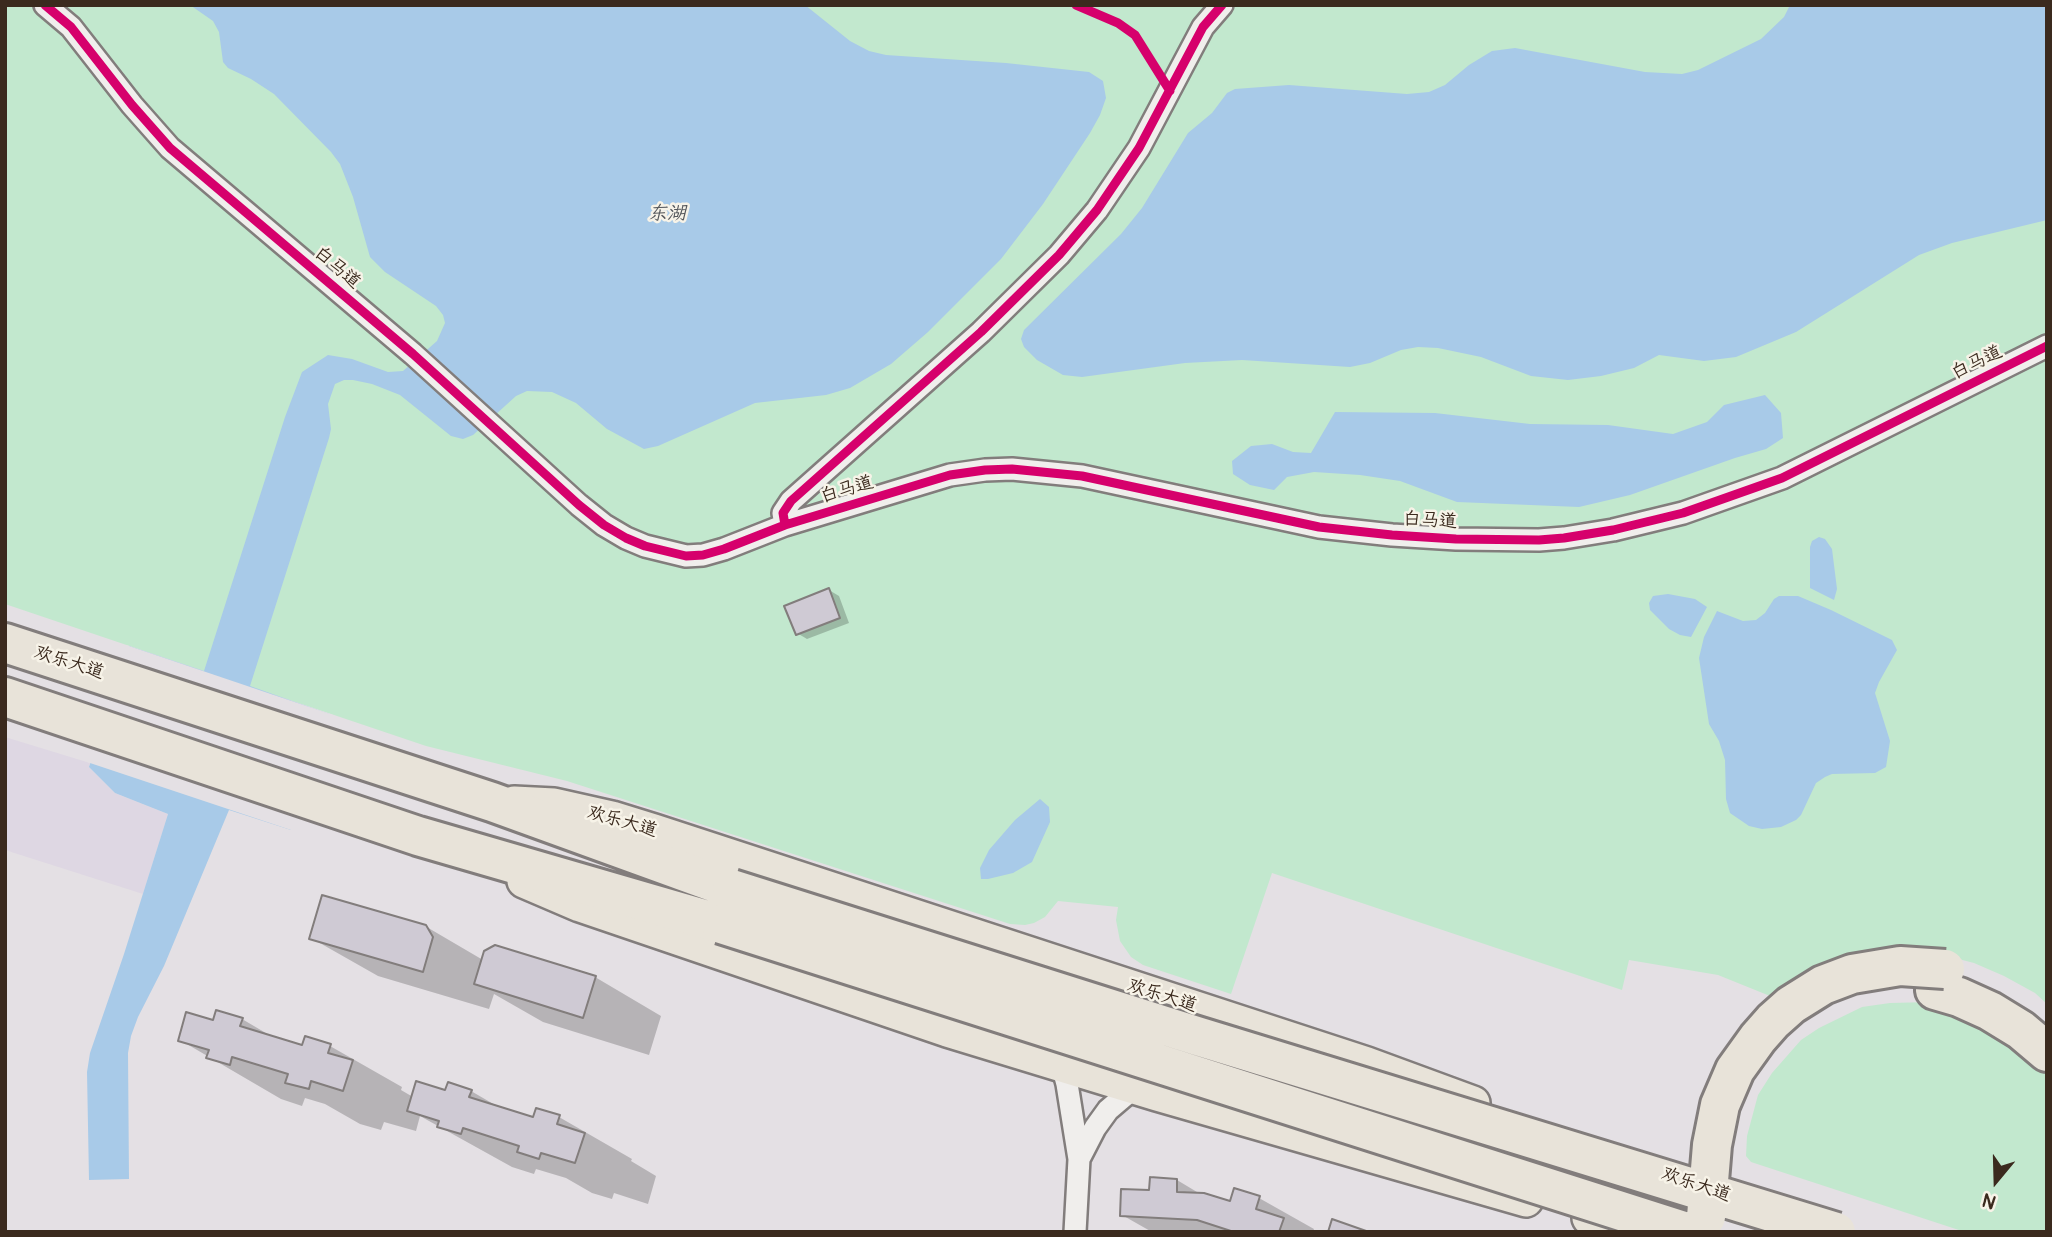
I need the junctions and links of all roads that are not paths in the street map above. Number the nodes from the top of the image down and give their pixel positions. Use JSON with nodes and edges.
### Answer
{"nodes":[{"id":1,"x":46,"y":5,"type":"edge"},
{"id":2,"x":1222,"y":5,"type":"edge"},
{"id":3,"x":2047,"y":346,"type":"edge"},
{"id":4,"x":785,"y":525,"type":"junction"},
{"id":5,"x":5,"y":643,"type":"edge"},
{"id":6,"x":5,"y":697,"type":"edge"},
{"id":7,"x":492,"y":802,"type":"junction"},
{"id":8,"x":474,"y":851,"type":"junction"},
{"id":9,"x":726,"y":907,"type":"junction"},
{"id":10,"x":2047,"y":1022,"type":"edge"},
{"id":11,"x":2047,"y":1052,"type":"edge"},
{"id":12,"x":1062,"y":1065,"type":"junction"},
{"id":13,"x":1135,"y":1087,"type":"junction"},
{"id":14,"x":1079,"y":1158,"type":"junction"},
{"id":15,"x":1603,"y":1225,"type":"edge"},
{"id":16,"x":1075,"y":1232,"type":"edge"},
{"id":17,"x":1634,"y":1232,"type":"edge"},
{"id":18,"x":1686,"y":1232,"type":"edge"},
{"id":19,"x":1705,"y":1232,"type":"edge"},
{"id":20,"x":1725,"y":1232,"type":"edge"},
{"id":21,"x":1835,"y":1232,"type":"edge"}],
"edges":[{"from":1,"to":4,"type":"street","name":"白马道"},
{"from":2,"to":4,"type":"street","name":"白马道"},
{"from":3,"to":4,"type":"street","name":"白马道"},
{"from":5,"to":7,"type":"highway","name":"欢乐大道"},
{"from":6,"to":8,"type":"highway","name":"欢乐大道"},
{"from":7,"to":9,"type":"highway","name":"欢乐大道"},
{"from":7,"to":21,"type":"main road","name":"欢乐大道"},
{"from":8,"to":9,"type":"highway","name":"欢乐大道"},
{"from":8,"to":12,"type":"main road","name":"欢乐大道"},
{"from":9,"to":18,"type":"highway","name":"欢乐大道","bridge":true},
{"from":9,"to":21,"type":"highway","name":"欢乐大道","bridge":true},
{"from":10,"to":19,"type":"highway","bridge":true},
{"from":11,"to":20,"type":"highway"},
{"from":12,"to":13,"type":"main road","name":"欢乐大道"},
{"from":12,"to":14,"type":"street"},
{"from":13,"to":14,"type":"street"},
{"from":13,"to":15,"type":"main road","name":"欢乐大道"},
{"from":14,"to":16,"type":"street"},
{"from":15,"to":17,"type":"main road","name":"欢乐大道"}]}
